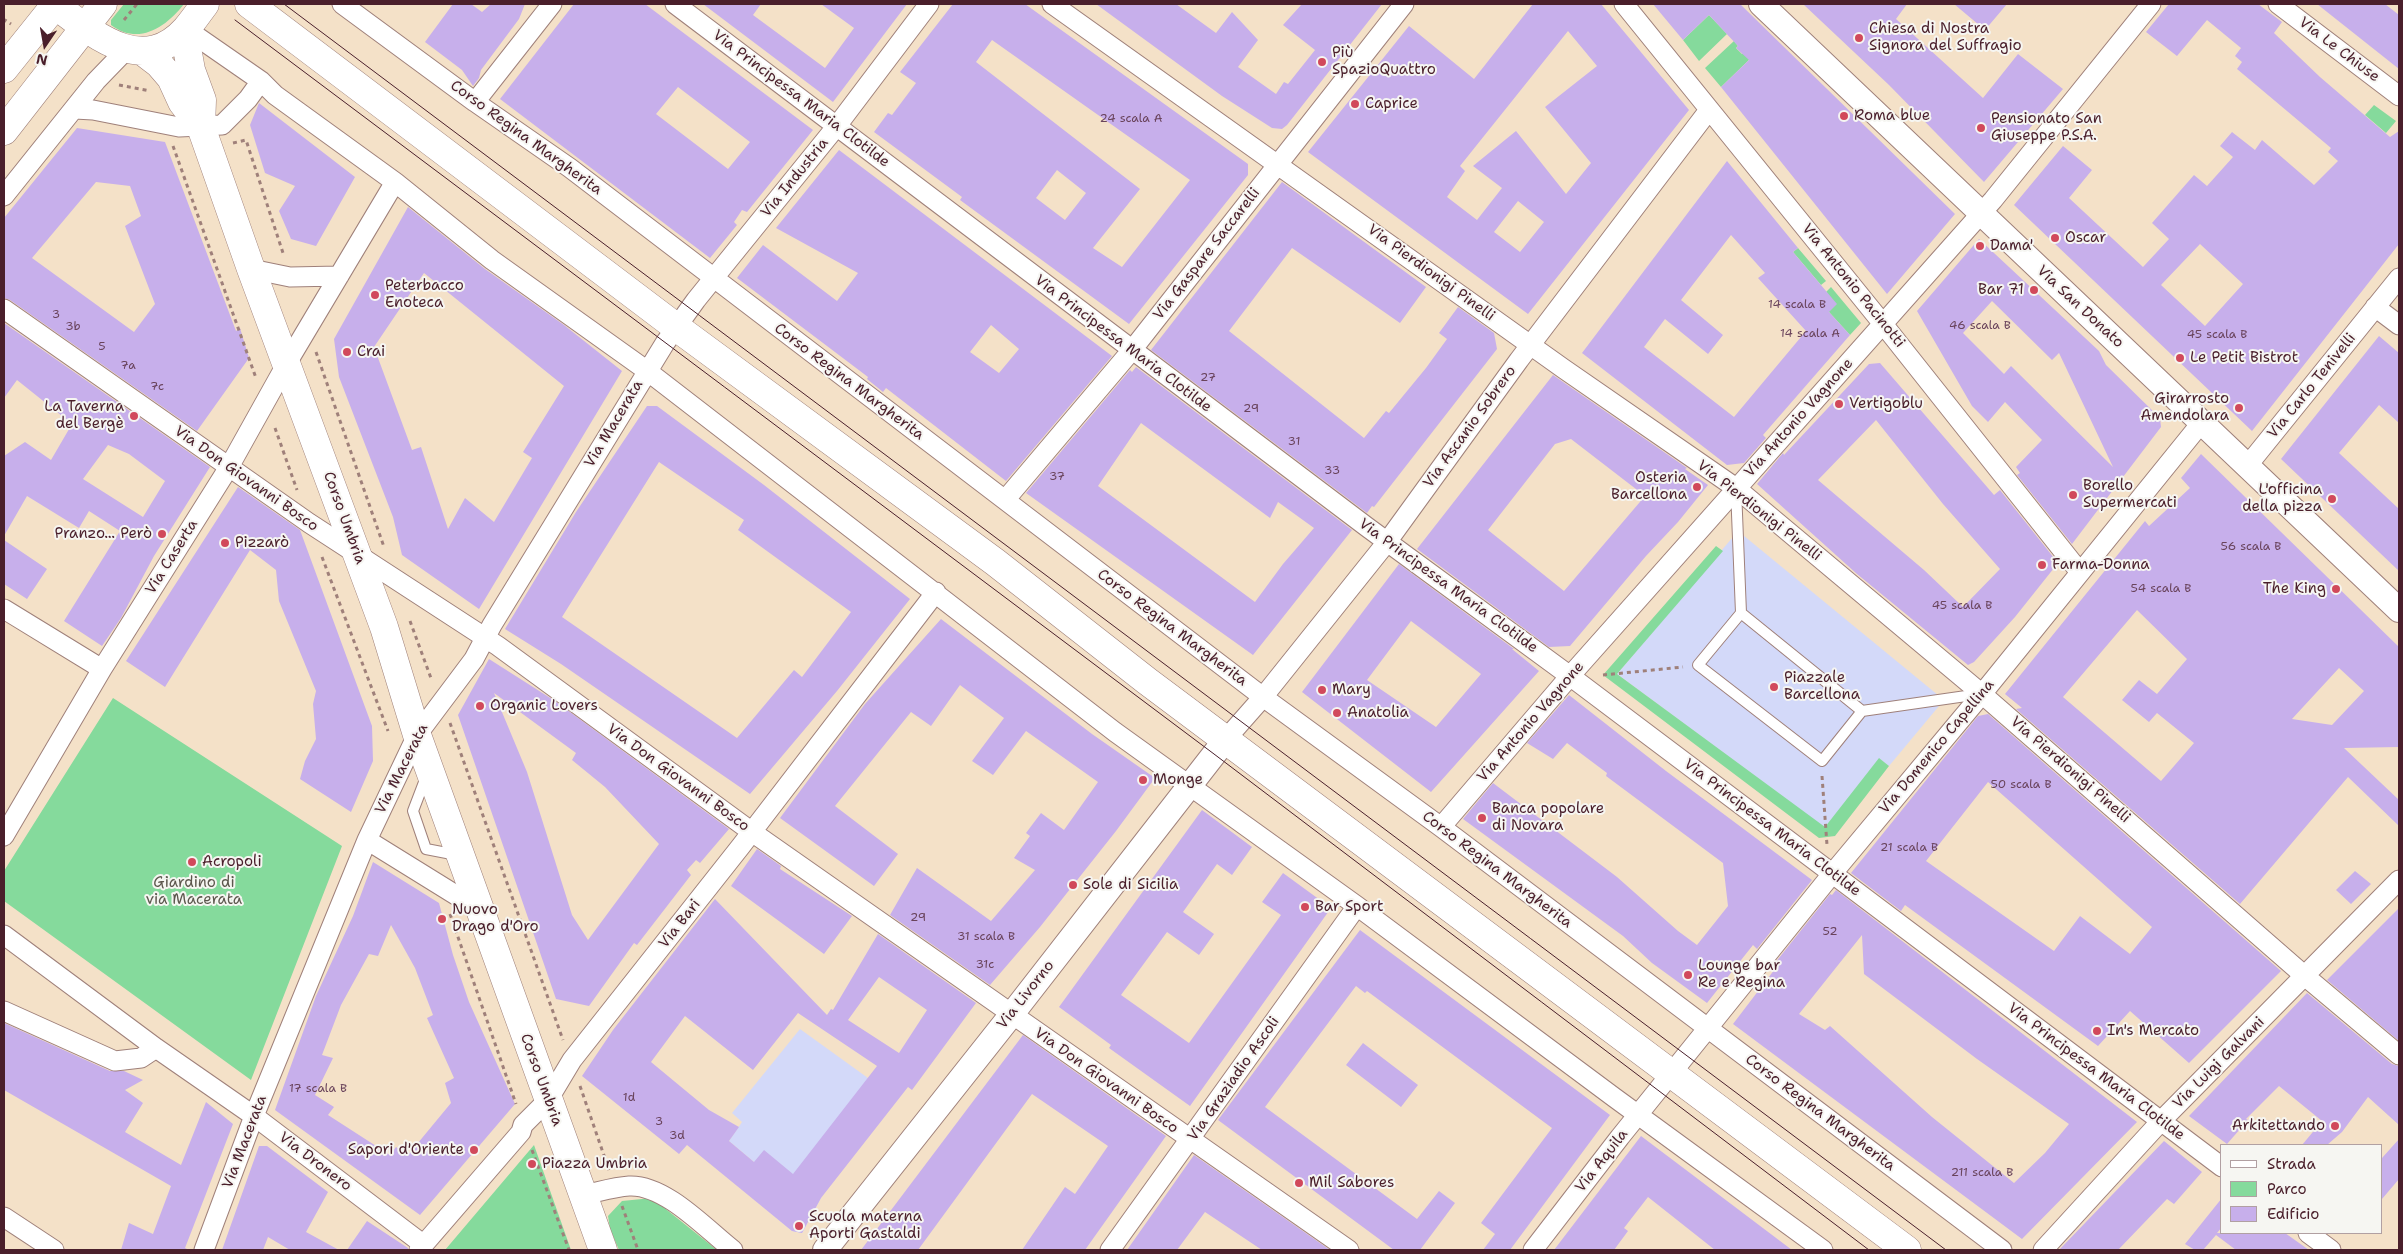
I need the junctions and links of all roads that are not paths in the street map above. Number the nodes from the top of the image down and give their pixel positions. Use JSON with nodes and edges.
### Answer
{"nodes":[{"id":1,"x":55,"y":4,"type":"edge"},
{"id":2,"x":103,"y":4,"type":"edge"},
{"id":3,"x":205,"y":4,"type":"edge"},
{"id":4,"x":248,"y":4,"type":"edge"},
{"id":5,"x":342,"y":4,"type":"edge"},
{"id":6,"x":552,"y":4,"type":"edge"},
{"id":7,"x":675,"y":4,"type":"edge"},
{"id":8,"x":930,"y":4,"type":"edge"},
{"id":9,"x":1052,"y":4,"type":"edge"},
{"id":10,"x":1404,"y":4,"type":"edge"},
{"id":11,"x":1624,"y":4,"type":"edge"},
{"id":12,"x":1762,"y":4,"type":"edge"},
{"id":13,"x":2151,"y":4,"type":"edge"},
{"id":14,"x":2278,"y":4,"type":"edge"},
{"id":15,"x":85,"y":27,"type":"junction"},
{"id":16,"x":185,"y":30,"type":"junction"},
{"id":17,"x":134,"y":50,"type":"junction"},
{"id":18,"x":4,"y":69,"type":"edge"},
{"id":19,"x":261,"y":81,"type":"junction"},
{"id":20,"x":2399,"y":96,"type":"edge"},
{"id":21,"x":475,"y":102,"type":"junction"},
{"id":22,"x":75,"y":109,"type":"junction"},
{"id":23,"x":1709,"y":110,"type":"junction"},
{"id":24,"x":836,"y":127,"type":"junction"},
{"id":25,"x":4,"y":131,"type":"edge"},
{"id":26,"x":206,"y":138,"type":"junction"},
{"id":27,"x":1278,"y":163,"type":"junction"},
{"id":28,"x":395,"y":182,"type":"junction"},
{"id":29,"x":4,"y":196,"type":"edge"},
{"id":30,"x":1981,"y":213,"type":"junction"},
{"id":31,"x":251,"y":269,"type":"junction"},
{"id":32,"x":339,"y":276,"type":"junction"},
{"id":33,"x":2399,"y":278,"type":"edge"},
{"id":34,"x":713,"y":279,"type":"junction"},
{"id":35,"x":2376,"y":307,"type":"junction"},
{"id":36,"x":4,"y":309,"type":"edge"},
{"id":37,"x":1884,"y":324,"type":"junction"},
{"id":38,"x":2399,"y":325,"type":"edge"},
{"id":39,"x":676,"y":327,"type":"junction"},
{"id":40,"x":1531,"y":344,"type":"junction"},
{"id":41,"x":1132,"y":350,"type":"junction"},
{"id":42,"x":287,"y":363,"type":"junction"},
{"id":43,"x":646,"y":370,"type":"junction"},
{"id":44,"x":2202,"y":422,"type":"junction"},
{"id":45,"x":2248,"y":465,"type":"junction"},
{"id":46,"x":229,"y":467,"type":"junction"},
{"id":47,"x":1736,"y":488,"type":"junction"},
{"id":48,"x":1005,"y":500,"type":"junction"},
{"id":49,"x":1388,"y":542,"type":"junction"},
{"id":50,"x":357,"y":554,"type":"junction"},
{"id":51,"x":2079,"y":571,"type":"junction"},
{"id":52,"x":936,"y":592,"type":"junction"},
{"id":53,"x":4,"y":609,"type":"edge"},
{"id":54,"x":2399,"y":610,"type":"edge"},
{"id":55,"x":1741,"y":613,"type":"junction"},
{"id":56,"x":486,"y":638,"type":"junction"},
{"id":57,"x":102,"y":669,"type":"junction"},
{"id":58,"x":1570,"y":676,"type":"junction"},
{"id":59,"x":1982,"y":694,"type":"junction"},
{"id":60,"x":1263,"y":697,"type":"junction"},
{"id":61,"x":1862,"y":711,"type":"junction"},
{"id":62,"x":417,"y":735,"type":"junction"},
{"id":63,"x":1226,"y":739,"type":"junction"},
{"id":64,"x":1188,"y":786,"type":"junction"},
{"id":65,"x":1441,"y":827,"type":"junction"},
{"id":66,"x":752,"y":832,"type":"junction"},
{"id":67,"x":4,"y":836,"type":"edge"},
{"id":68,"x":367,"y":840,"type":"junction"},
{"id":69,"x":1832,"y":874,"type":"junction"},
{"id":70,"x":2399,"y":880,"type":"edge"},
{"id":71,"x":1357,"y":906,"type":"junction"},
{"id":72,"x":480,"y":910,"type":"junction"},
{"id":73,"x":4,"y":935,"type":"edge"},
{"id":74,"x":2306,"y":977,"type":"junction"},
{"id":75,"x":4,"y":1011,"type":"edge"},
{"id":76,"x":1012,"y":1014,"type":"junction"},
{"id":77,"x":1709,"y":1029,"type":"junction"},
{"id":78,"x":156,"y":1048,"type":"junction"},
{"id":79,"x":2399,"y":1055,"type":"edge"},
{"id":80,"x":1672,"y":1072,"type":"junction"},
{"id":81,"x":548,"y":1100,"type":"junction"},
{"id":82,"x":1638,"y":1115,"type":"junction"},
{"id":83,"x":254,"y":1116,"type":"junction"},
{"id":84,"x":2162,"y":1120,"type":"junction"},
{"id":85,"x":1190,"y":1140,"type":"junction"},
{"id":86,"x":2220,"y":1164,"type":"edge"},
{"id":87,"x":583,"y":1195,"type":"junction"},
{"id":88,"x":4,"y":1217,"type":"edge"},
{"id":89,"x":2309,"y":1234,"type":"edge"},
{"id":90,"x":422,"y":1247,"type":"edge"},
{"id":91,"x":54,"y":1250,"type":"edge"},
{"id":92,"x":204,"y":1250,"type":"edge"},
{"id":93,"x":603,"y":1250,"type":"edge"},
{"id":94,"x":733,"y":1250,"type":"edge"},
{"id":95,"x":825,"y":1250,"type":"edge"},
{"id":96,"x":1110,"y":1250,"type":"edge"},
{"id":97,"x":1349,"y":1250,"type":"edge"},
{"id":98,"x":1533,"y":1250,"type":"edge"},
{"id":99,"x":1823,"y":1250,"type":"edge"},
{"id":100,"x":1907,"y":1250,"type":"edge"},
{"id":101,"x":2002,"y":1250,"type":"edge"},
{"id":102,"x":2043,"y":1250,"type":"edge"},
{"id":103,"x":2331,"y":1250,"type":"edge"}],
"edges":[{"from":1,"to":15,"type":"main road"},
{"from":1,"to":18,"type":"main road"},
{"from":2,"to":15,"type":"main road"},
{"from":3,"to":16,"type":"main road"},
{"from":4,"to":39,"type":"main road"},
{"from":5,"to":21,"type":"street","name":"Corso Regina Margherita"},
{"from":6,"to":21,"type":"street"},
{"from":7,"to":24,"type":"street","name":"Via Principessa Maria Clotilde"},
{"from":8,"to":24,"type":"street","name":"Via Industria"},
{"from":9,"to":27,"type":"street","name":"Via Pierdionigi Pinelli"},
{"from":10,"to":27,"type":"street","name":"Via Gaspare Saccarelli"},
{"from":11,"to":23,"type":"street","name":"Via Antonio Pacinotti"},
{"from":12,"to":30,"type":"street","name":"Via San Donato"},
{"from":13,"to":30,"type":"street","name":"Via Antonio Vagnone"},
{"from":14,"to":20,"type":"street","name":"Via Le Chiuse"},
{"from":15,"to":17,"type":"main road"},
{"from":15,"to":25,"type":"main road"},
{"from":16,"to":17,"type":"main road"},
{"from":16,"to":19,"type":"street"},
{"from":16,"to":26,"type":"main road","name":"Corso Umbria"},
{"from":17,"to":22,"type":"street"},
{"from":17,"to":26,"type":"main road","name":"Corso Umbria"},
{"from":19,"to":26,"type":"street"},
{"from":19,"to":28,"type":"street"},
{"from":21,"to":34,"type":"street","name":"Corso Regina Margherita"},
{"from":22,"to":26,"type":"street"},
{"from":22,"to":29,"type":"street"},
{"from":23,"to":37,"type":"street","name":"Via Antonio Pacinotti"},
{"from":23,"to":40,"type":"street","name":"Via Ascanio Sobrero"},
{"from":24,"to":34,"type":"street","name":"Via Industria"},
{"from":24,"to":41,"type":"street","name":"Via Principessa Maria Clotilde"},
{"from":26,"to":31,"type":"main road","name":"Corso Umbria"},
{"from":27,"to":40,"type":"street","name":"Via Pierdionigi Pinelli"},
{"from":27,"to":41,"type":"street","name":"Via Gaspare Saccarelli"},
{"from":28,"to":32,"type":"street","name":"Via Caserta"},
{"from":28,"to":43,"type":"street"},
{"from":30,"to":37,"type":"street","name":"Via Antonio Vagnone"},
{"from":30,"to":44,"type":"street","name":"Via San Donato"},
{"from":31,"to":32,"type":"street"},
{"from":31,"to":42,"type":"main road","name":"Corso Umbria"},
{"from":32,"to":42,"type":"street","name":"Via Caserta"},
{"from":33,"to":35,"type":"street","name":"Via Carlo Tenivelli"},
{"from":34,"to":39,"type":"street","name":"Via Industria"},
{"from":34,"to":48,"type":"street","name":"Corso Regina Margherita"},
{"from":35,"to":38,"type":"street"},
{"from":35,"to":45,"type":"street","name":"Via Carlo Tenivelli"},
{"from":36,"to":46,"type":"street","name":"Via Don Giovanni Bosco"},
{"from":37,"to":47,"type":"street","name":"Via Antonio Vagnone"},
{"from":37,"to":51,"type":"street","name":"Via Antonio Pacinotti"},
{"from":39,"to":43,"type":"street","name":"Via Macerata"},
{"from":39,"to":63,"type":"main road"},
{"from":40,"to":47,"type":"street","name":"Via Pierdionigi Pinelli"},
{"from":40,"to":49,"type":"street","name":"Via Ascanio Sobrero"},
{"from":41,"to":48,"type":"street","name":"Via Gaspare Saccarelli"},
{"from":41,"to":49,"type":"street","name":"Via Principessa Maria Clotilde"},
{"from":42,"to":46,"type":"street","name":"Via Caserta"},
{"from":42,"to":50,"type":"main road","name":"Corso Umbria"},
{"from":43,"to":52,"type":"street"},
{"from":43,"to":56,"type":"street","name":"Via Macerata"},
{"from":44,"to":45,"type":"street","name":"Via San Donato"},
{"from":44,"to":51,"type":"street","name":"Via Domenico Capellina"},
{"from":45,"to":54,"type":"street","name":"Via San Donato"},
{"from":46,"to":50,"type":"street","name":"Via Don Giovanni Bosco"},
{"from":46,"to":57,"type":"street","name":"Via Caserta"},
{"from":47,"to":55,"type":"lane"},
{"from":47,"to":58,"type":"street","name":"Via Antonio Vagnone"},
{"from":47,"to":59,"type":"street","name":"Via Pierdionigi Pinelli"},
{"from":48,"to":60,"type":"street","name":"Corso Regina Margherita"},
{"from":49,"to":58,"type":"street","name":"Via Principessa Maria Clotilde"},
{"from":49,"to":60,"type":"street","name":"Via Ascanio Sobrero"},
{"from":50,"to":56,"type":"street","name":"Via Don Giovanni Bosco"},
{"from":50,"to":62,"type":"main road","name":"Corso Umbria"},
{"from":51,"to":59,"type":"street","name":"Via Domenico Capellina"},
{"from":52,"to":64,"type":"street"},
{"from":52,"to":66,"type":"street","name":"Via Bari"},
{"from":53,"to":57,"type":"street"},
{"from":55,"to":61,"type":"lane"},
{"from":55,"to":61,"type":"lane"},
{"from":56,"to":62,"type":"street","name":"Via Macerata"},
{"from":56,"to":66,"type":"street","name":"Via Don Giovanni Bosco"},
{"from":57,"to":67,"type":"street","name":"Via Caserta"},
{"from":58,"to":65,"type":"street","name":"Via Antonio Vagnone"},
{"from":58,"to":69,"type":"street","name":"Via Principessa Maria Clotilde"},
{"from":59,"to":61,"type":"lane"},
{"from":59,"to":69,"type":"street","name":"Via Domenico Capellina"},
{"from":59,"to":74,"type":"street","name":"Via Pierdionigi Pinelli"},
{"from":60,"to":63,"type":"street","name":"Via Ascanio Sobrero"},
{"from":60,"to":65,"type":"street","name":"Corso Regina Margherita"},
{"from":62,"to":68,"type":"street","name":"Via Macerata"},
{"from":62,"to":72,"type":"main road","name":"Corso Umbria"},
{"from":63,"to":64,"type":"street","name":"Via Livorno"},
{"from":63,"to":80,"type":"main road"},
{"from":64,"to":71,"type":"street"},
{"from":64,"to":76,"type":"street","name":"Via Livorno"},
{"from":65,"to":77,"type":"street","name":"Corso Regina Margherita"},
{"from":66,"to":76,"type":"street","name":"Via Don Giovanni Bosco"},
{"from":66,"to":81,"type":"street","name":"Via Bari"},
{"from":68,"to":72,"type":"street"},
{"from":68,"to":83,"type":"street","name":"Via Macerata"},
{"from":69,"to":77,"type":"street","name":"Via Domenico Capellina"},
{"from":69,"to":84,"type":"street","name":"Via Principessa Maria Clotilde"},
{"from":70,"to":74,"type":"street","name":"Via Luigi Galvani"},
{"from":71,"to":82,"type":"street"},
{"from":71,"to":85,"type":"street","name":"Via Graziadio Ascoli"},
{"from":72,"to":81,"type":"main road","name":"Corso Umbria"},
{"from":73,"to":78,"type":"street","name":"Via Dronero"},
{"from":74,"to":79,"type":"street","name":"Via Pierdionigi Pinelli"},
{"from":74,"to":84,"type":"street","name":"Via Luigi Galvani"},
{"from":75,"to":78,"type":"street"},
{"from":76,"to":85,"type":"street","name":"Via Don Giovanni Bosco"},
{"from":76,"to":95,"type":"street","name":"Via Livorno"},
{"from":77,"to":80,"type":"street","name":"Via Domenico Capellina"},
{"from":77,"to":101,"type":"street","name":"Corso Regina Margherita"},
{"from":78,"to":83,"type":"street","name":"Via Dronero"},
{"from":80,"to":82,"type":"street","name":"Via Aquila"},
{"from":80,"to":100,"type":"main road"},
{"from":81,"to":87,"type":"main road","name":"Corso Umbria"},
{"from":81,"to":90,"type":"street","name":"Via Bari"},
{"from":82,"to":98,"type":"street","name":"Via Aquila"},
{"from":82,"to":99,"type":"street"},
{"from":83,"to":90,"type":"street","name":"Via Dronero"},
{"from":83,"to":92,"type":"street","name":"Via Macerata"},
{"from":84,"to":86,"type":"street","name":"Via Principessa Maria Clotilde"},
{"from":84,"to":102,"type":"street","name":"Via Luigi Galvani"},
{"from":85,"to":96,"type":"street","name":"Via Graziadio Ascoli"},
{"from":85,"to":97,"type":"street","name":"Via Don Giovanni Bosco"},
{"from":87,"to":93,"type":"main road","name":"Corso Umbria"},
{"from":87,"to":94,"type":"street"},
{"from":88,"to":91,"type":"street"},
{"from":89,"to":103,"type":"street"}]}
